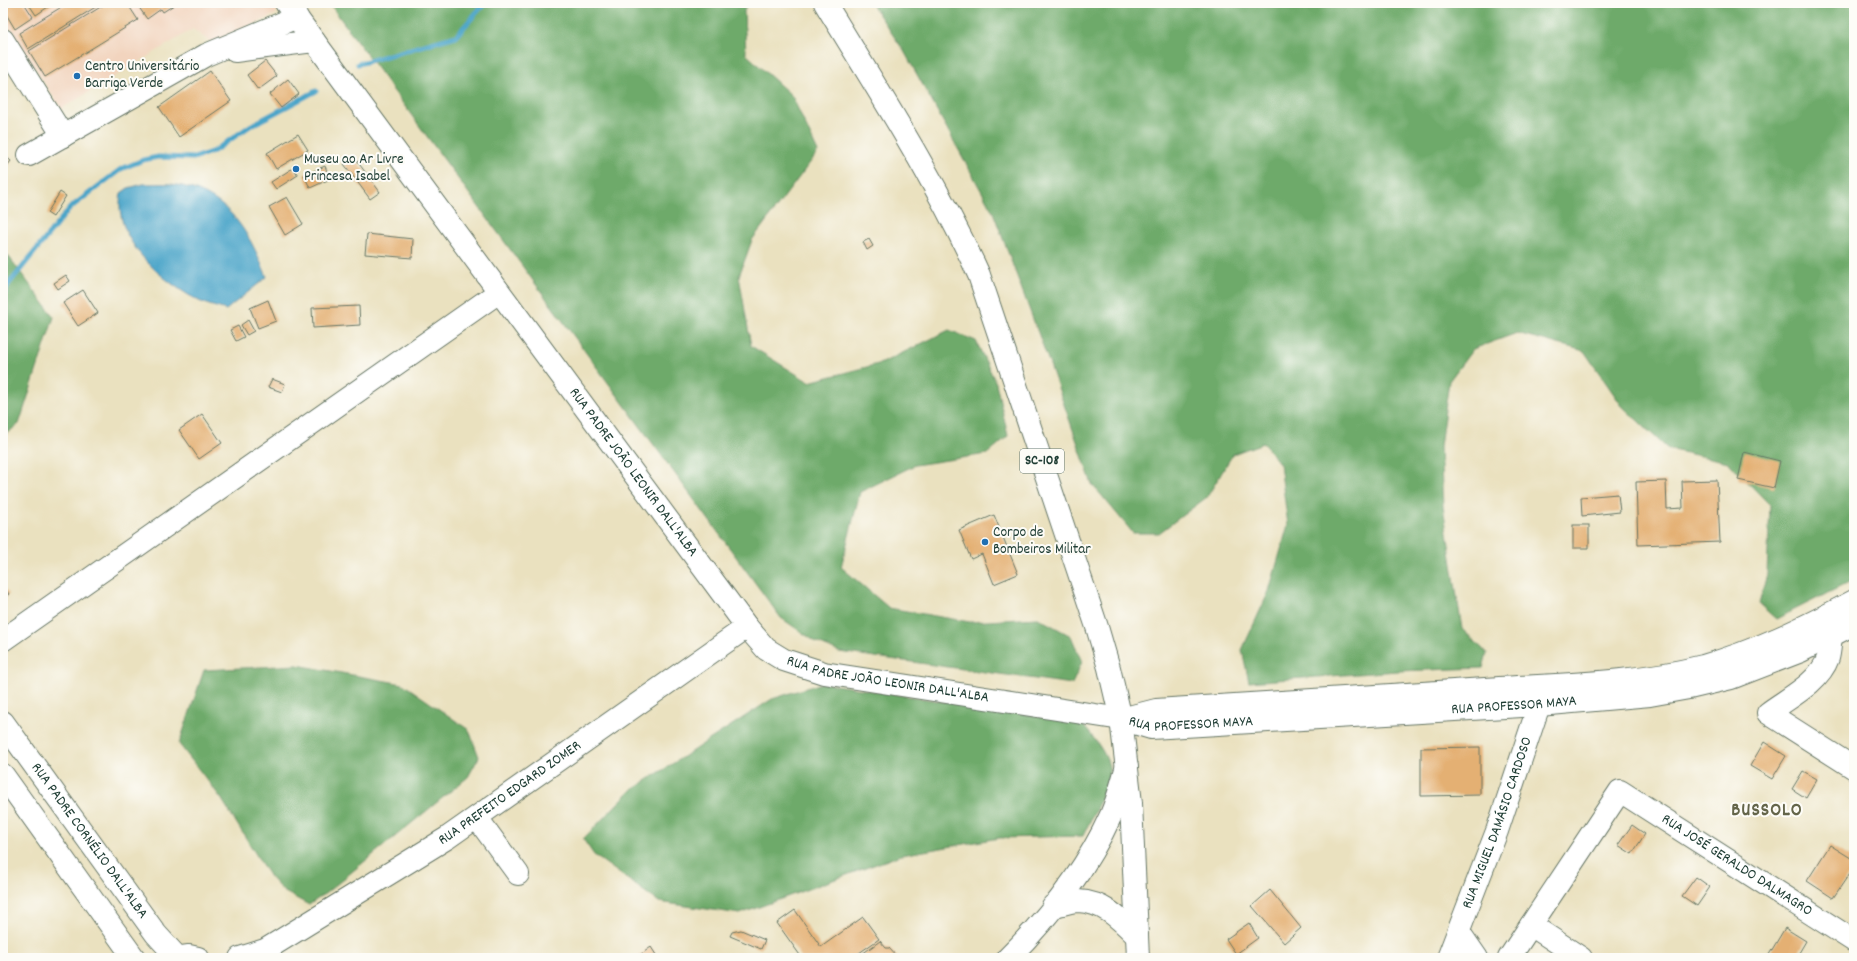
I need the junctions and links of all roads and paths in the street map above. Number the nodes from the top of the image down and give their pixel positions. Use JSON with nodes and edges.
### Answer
{"nodes":[{"id":1,"x":825,"y":3,"type":"edge"},
{"id":2,"x":292,"y":10,"type":"edge"},
{"id":3,"x":3,"y":40,"type":"edge"},
{"id":4,"x":314,"y":40,"type":"junction"},
{"id":5,"x":206,"y":55,"type":"junction"},
{"id":6,"x":64,"y":136,"type":"junction"},
{"id":7,"x":29,"y":155,"type":"dead end"},
{"id":8,"x":499,"y":292,"type":"junction"},
{"id":9,"x":1854,"y":601,"type":"edge"},
{"id":10,"x":1854,"y":624,"type":"edge"},
{"id":11,"x":747,"y":627,"type":"junction"},
{"id":12,"x":1825,"y":628,"type":"junction"},
{"id":13,"x":3,"y":640,"type":"edge"},
{"id":14,"x":1538,"y":695,"type":"junction"},
{"id":15,"x":1121,"y":719,"type":"junction"},
{"id":16,"x":3,"y":722,"type":"edge"},
{"id":17,"x":1127,"y":766,"type":"junction"},
{"id":18,"x":1854,"y":768,"type":"edge"},
{"id":19,"x":3,"y":776,"type":"edge"},
{"id":20,"x":477,"y":818,"type":"junction"},
{"id":21,"x":518,"y":874,"type":"dead end"},
{"id":22,"x":1053,"y":906,"type":"junction"},
{"id":23,"x":1531,"y":925,"type":"junction"},
{"id":24,"x":1459,"y":932,"type":"junction"},
{"id":25,"x":1137,"y":936,"type":"junction"},
{"id":26,"x":1854,"y":941,"type":"edge"},
{"id":27,"x":262,"y":954,"type":"edge"},
{"id":28,"x":1451,"y":956,"type":"edge"},
{"id":29,"x":134,"y":958,"type":"edge"},
{"id":30,"x":183,"y":958,"type":"edge"},
{"id":31,"x":240,"y":958,"type":"edge"},
{"id":32,"x":1008,"y":958,"type":"edge"},
{"id":33,"x":1138,"y":958,"type":"edge"},
{"id":34,"x":1477,"y":958,"type":"edge"},
{"id":35,"x":1509,"y":958,"type":"edge"},
{"id":36,"x":1581,"y":958,"type":"edge"}],
"edges":[{"from":1,"to":15,"type":"street","number":"SC-108"},
{"from":2,"to":4,"type":"street","name":"RUA PADRE JOÃO LEONIR DALL'ALBA"},
{"from":2,"to":5,"type":"street"},
{"from":3,"to":6,"type":"street"},
{"from":4,"to":5,"type":"street"},
{"from":4,"to":8,"type":"street","name":"RUA PADRE JOÃO LEONIR DALL'ALBA"},
{"from":5,"to":6,"type":"street"},
{"from":6,"to":7,"type":"street"},
{"from":8,"to":11,"type":"street","name":"RUA PADRE JOÃO LEONIR DALL'ALBA"},
{"from":8,"to":13,"type":"street"},
{"from":9,"to":12,"type":"street","name":"RUA PROFESSOR MAYA"},
{"from":10,"to":12,"type":"street","name":"RUA PROFESSOR MAYA"},
{"from":11,"to":15,"type":"street","name":"RUA PADRE JOÃO LEONIR DALL'ALBA"},
{"from":11,"to":20,"type":"street","name":"RUA PREFEITO EDGARD ZOMER"},
{"from":12,"to":14,"type":"street","name":"RUA PROFESSOR MAYA"},
{"from":12,"to":18,"type":"street"},
{"from":14,"to":15,"type":"street","name":"RUA PROFESSOR MAYA"},
{"from":14,"to":24,"type":"street","name":"RUA MIGUEL DAMÁSIO CARDOSO"},
{"from":15,"to":17,"type":"street","number":"SC-108"},
{"from":16,"to":30,"type":"street","name":"RUA PADRE CORNÉLIO DALL'ALBA"},
{"from":17,"to":22,"type":"street"},
{"from":17,"to":25,"type":"street","number":"SC-108"},
{"from":19,"to":29,"type":"street","name":"RUA PADRE CORNÉLIO DALL'ALBA"},
{"from":20,"to":21,"type":"street"},
{"from":20,"to":27,"type":"street","name":"RUA PREFEITO EDGARD ZOMER"},
{"from":22,"to":25,"type":"street"},
{"from":22,"to":32,"type":"street"},
{"from":23,"to":26,"type":"street","name":"RUA JOSÉ GERALDO DALMAGRO"},
{"from":23,"to":35,"type":"street"},
{"from":23,"to":36,"type":"street"},
{"from":24,"to":28,"type":"street","name":"RUA MIGUEL DAMÁSIO CARDOSO"},
{"from":24,"to":34,"type":"street"},
{"from":25,"to":33,"type":"street","number":"SC-108"},
{"from":27,"to":31,"type":"street","name":"RUA PREFEITO EDGARD ZOMER"}]}
